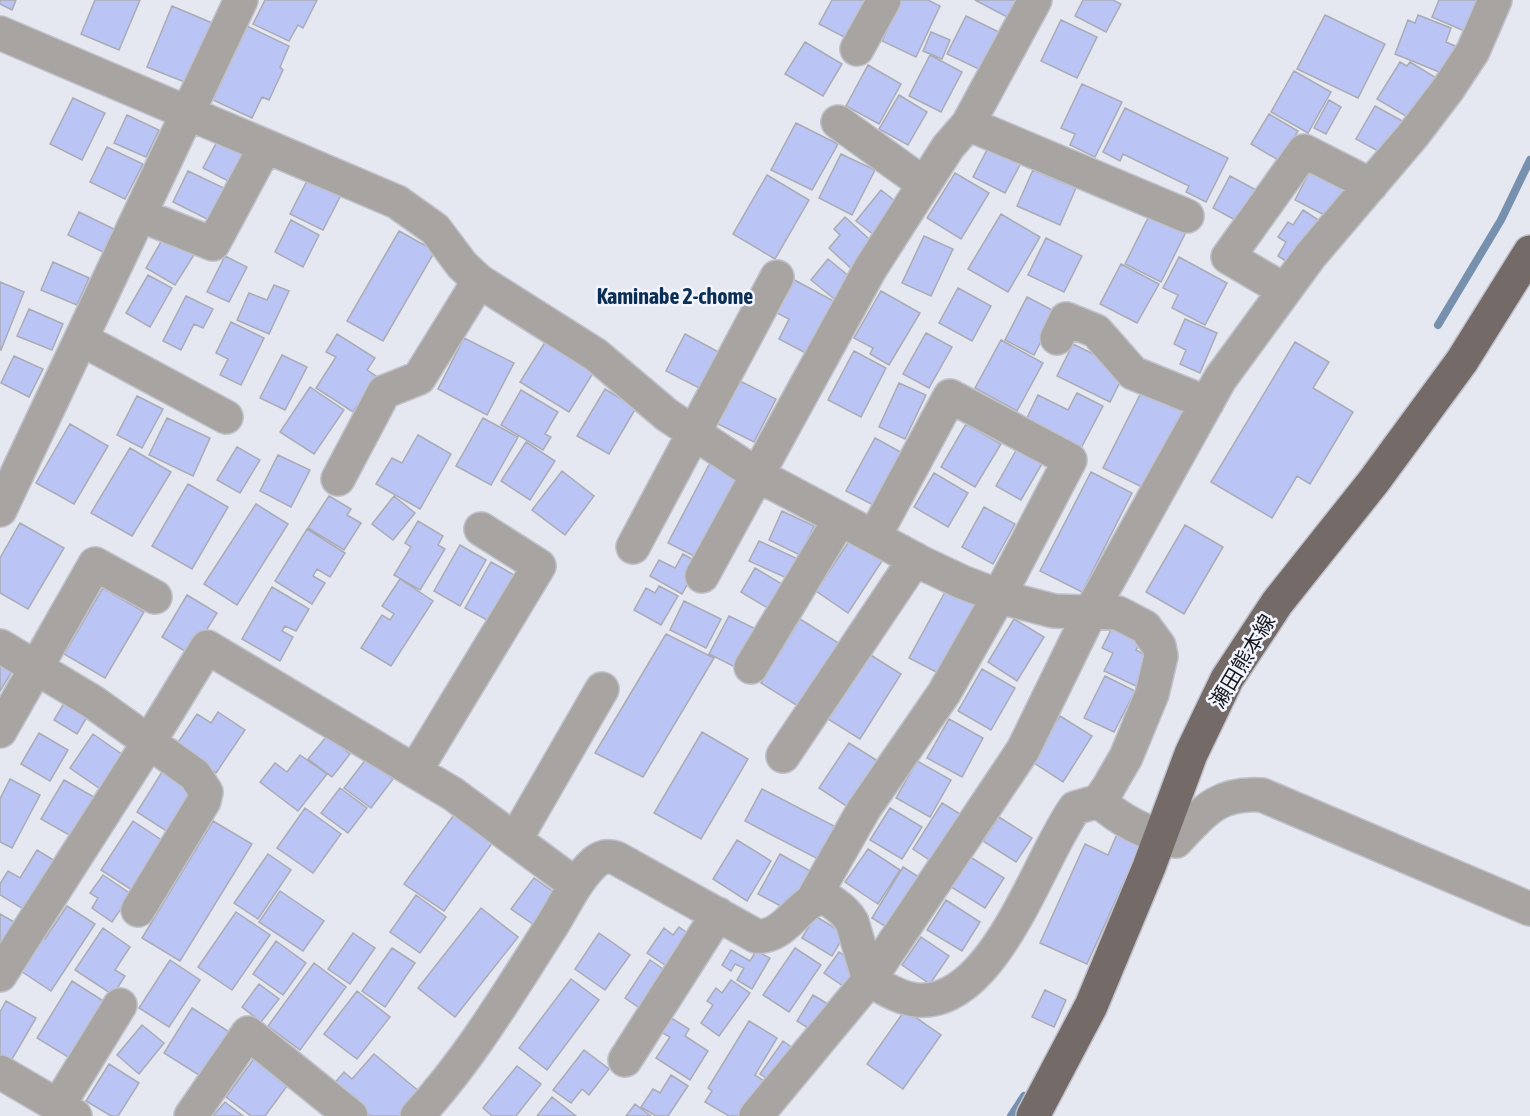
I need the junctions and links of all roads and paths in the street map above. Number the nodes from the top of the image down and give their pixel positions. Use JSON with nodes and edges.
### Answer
{"nodes":[{"id":1,"x":241,"y":0,"type":"edge"},
{"id":2,"x":884,"y":0,"type":"edge"},
{"id":3,"x":1035,"y":0,"type":"edge"},
{"id":4,"x":1495,"y":0,"type":"edge"},
{"id":5,"x":0,"y":33,"type":"edge"},
{"id":6,"x":857,"y":49,"type":"dead end"},
{"id":7,"x":187,"y":114,"type":"junction"},
{"id":8,"x":838,"y":122,"type":"dead end"},
{"id":9,"x":968,"y":124,"type":"junction"},
{"id":10,"x":265,"y":147,"type":"junction"},
{"id":11,"x":924,"y":184,"type":"junction"},
{"id":12,"x":1371,"y":185,"type":"junction"},
{"id":13,"x":140,"y":215,"type":"junction"},
{"id":14,"x":1187,"y":216,"type":"dead end"},
{"id":15,"x":1530,"y":252,"type":"edge"},
{"id":16,"x":777,"y":277,"type":"dead end"},
{"id":17,"x":479,"y":281,"type":"junction"},
{"id":18,"x":1284,"y":290,"type":"junction"},
{"id":19,"x":1065,"y":321,"type":"dead end"},
{"id":20,"x":81,"y":339,"type":"junction"},
{"id":21,"x":1207,"y":403,"type":"junction"},
{"id":22,"x":226,"y":417,"type":"dead end"},
{"id":23,"x":692,"y":433,"type":"junction"},
{"id":24,"x":756,"y":474,"type":"junction"},
{"id":25,"x":339,"y":479,"type":"dead end"},
{"id":26,"x":0,"y":510,"type":"edge"},
{"id":27,"x":840,"y":519,"type":"junction"},
{"id":28,"x":481,"y":529,"type":"dead end"},
{"id":29,"x":874,"y":537,"type":"junction"},
{"id":30,"x":633,"y":547,"type":"dead end"},
{"id":31,"x":915,"y":559,"type":"junction"},
{"id":32,"x":702,"y":576,"type":"dead end"},
{"id":33,"x":999,"y":596,"type":"junction"},
{"id":34,"x":155,"y":597,"type":"dead end"},
{"id":35,"x":1090,"y":613,"type":"junction"},
{"id":36,"x":0,"y":646,"type":"edge"},
{"id":37,"x":37,"y":668,"type":"junction"},
{"id":38,"x":751,"y":668,"type":"dead end"},
{"id":39,"x":602,"y":689,"type":"dead end"},
{"id":40,"x":0,"y":731,"type":"edge"},
{"id":41,"x":149,"y":742,"type":"junction"},
{"id":42,"x":783,"y":756,"type":"dead end"},
{"id":43,"x":415,"y":771,"type":"junction"},
{"id":44,"x":1099,"y":801,"type":"junction"},
{"id":45,"x":1159,"y":837,"type":"junction"},
{"id":46,"x":515,"y":840,"type":"junction"},
{"id":47,"x":576,"y":885,"type":"junction"},
{"id":48,"x":813,"y":900,"type":"junction"},
{"id":49,"x":1530,"y":909,"type":"edge"},
{"id":50,"x":138,"y":910,"type":"dead end"},
{"id":51,"x":718,"y":914,"type":"junction"},
{"id":52,"x":0,"y":975,"type":"edge"},
{"id":53,"x":869,"y":980,"type":"junction"},
{"id":54,"x":120,"y":1005,"type":"dead end"},
{"id":55,"x":625,"y":1060,"type":"dead end"},
{"id":56,"x":0,"y":1072,"type":"edge"},
{"id":57,"x":67,"y":1111,"type":"edge"},
{"id":58,"x":433,"y":1111,"type":"edge"},
{"id":59,"x":191,"y":1116,"type":"edge"},
{"id":60,"x":351,"y":1116,"type":"edge"},
{"id":61,"x":756,"y":1116,"type":"edge"},
{"id":62,"x":1033,"y":1116,"type":"edge"}],
"edges":[{"from":1,"to":7,"type":"street"},
{"from":2,"to":6,"type":"street"},
{"from":3,"to":9,"type":"street"},
{"from":4,"to":12,"type":"street"},
{"from":5,"to":7,"type":"street"},
{"from":7,"to":10,"type":"street"},
{"from":7,"to":13,"type":"street"},
{"from":8,"to":11,"type":"street"},
{"from":9,"to":11,"type":"street"},
{"from":9,"to":14,"type":"street"},
{"from":10,"to":13,"type":"street"},
{"from":10,"to":17,"type":"street"},
{"from":11,"to":24,"type":"street"},
{"from":12,"to":18,"type":"street"},
{"from":12,"to":18,"type":"street"},
{"from":13,"to":20,"type":"street"},
{"from":15,"to":45,"type":"main road","name":"瀬田熊本線"},
{"from":16,"to":23,"type":"street"},
{"from":17,"to":23,"type":"street"},
{"from":17,"to":25,"type":"street"},
{"from":18,"to":21,"type":"street"},
{"from":19,"to":21,"type":"street"},
{"from":20,"to":22,"type":"street"},
{"from":20,"to":26,"type":"street"},
{"from":21,"to":35,"type":"street"},
{"from":23,"to":24,"type":"street"},
{"from":23,"to":30,"type":"street"},
{"from":24,"to":27,"type":"street"},
{"from":24,"to":32,"type":"street"},
{"from":27,"to":29,"type":"street"},
{"from":27,"to":38,"type":"street"},
{"from":28,"to":43,"type":"street"},
{"from":29,"to":31,"type":"street"},
{"from":29,"to":33,"type":"street"},
{"from":31,"to":33,"type":"street"},
{"from":31,"to":42,"type":"street"},
{"from":33,"to":35,"type":"street"},
{"from":33,"to":48,"type":"street"},
{"from":34,"to":37,"type":"street"},
{"from":35,"to":44,"type":"street"},
{"from":35,"to":53,"type":"street"},
{"from":36,"to":37,"type":"street"},
{"from":37,"to":40,"type":"street"},
{"from":37,"to":41,"type":"street"},
{"from":39,"to":46,"type":"street"},
{"from":41,"to":43,"type":"street"},
{"from":41,"to":50,"type":"street"},
{"from":41,"to":52,"type":"street"},
{"from":43,"to":46,"type":"street"},
{"from":44,"to":45,"type":"street"},
{"from":44,"to":53,"type":"street"},
{"from":45,"to":49,"type":"street"},
{"from":45,"to":62,"type":"main road","name":"瀬田熊本線"},
{"from":46,"to":47,"type":"street"},
{"from":47,"to":51,"type":"street"},
{"from":47,"to":58,"type":"street"},
{"from":48,"to":51,"type":"street"},
{"from":48,"to":53,"type":"street"},
{"from":51,"to":55,"type":"street"},
{"from":53,"to":61,"type":"street"},
{"from":54,"to":57,"type":"street"},
{"from":56,"to":57,"type":"street"},
{"from":59,"to":60,"type":"street"}]}
